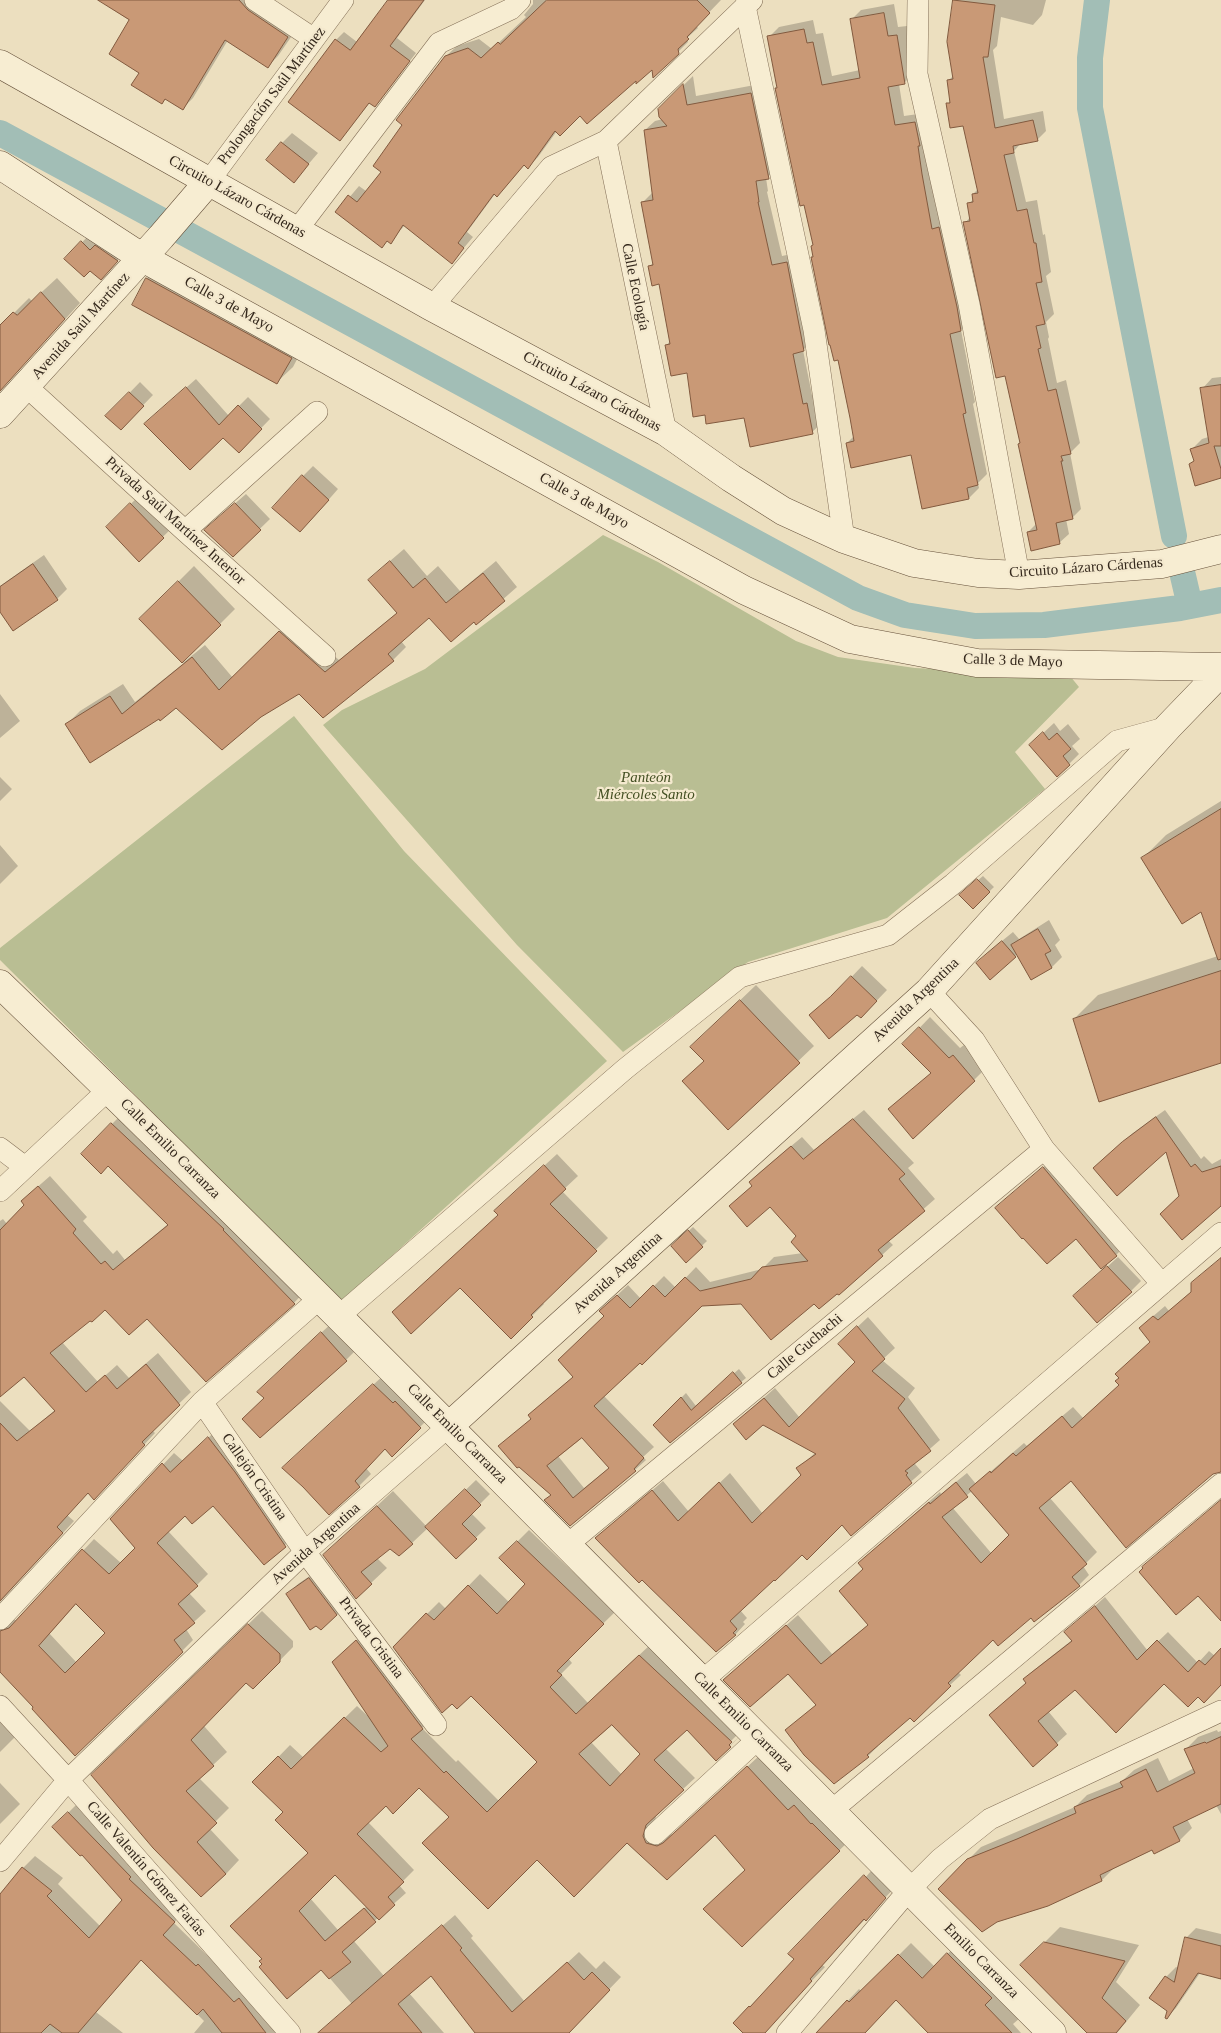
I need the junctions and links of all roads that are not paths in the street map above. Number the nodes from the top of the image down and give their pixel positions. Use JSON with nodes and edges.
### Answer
{"nodes":[{"id":1,"x":255,"y":0,"type":"edge"},
{"id":2,"x":343,"y":0,"type":"edge"},
{"id":3,"x":520,"y":0,"type":"edge"},
{"id":4,"x":918,"y":0,"type":"edge"},
{"id":5,"x":749,"y":3,"type":"edge"},
{"id":6,"x":314,"y":39,"type":"junction"},
{"id":7,"x":0,"y":64,"type":"edge"},
{"id":8,"x":606,"y":142,"type":"junction"},
{"id":9,"x":0,"y":165,"type":"edge"},
{"id":10,"x":209,"y":180,"type":"junction"},
{"id":11,"x":297,"y":230,"type":"junction"},
{"id":12,"x":161,"y":237,"type":"joint"},
{"id":13,"x":143,"y":258,"type":"junction"},
{"id":14,"x":432,"y":307,"type":"junction"},
{"id":15,"x":26,"y":386,"type":"junction"},
{"id":16,"x":317,"y":412,"type":"dead end"},
{"id":17,"x":0,"y":414,"type":"edge"},
{"id":18,"x":666,"y":432,"type":"junction"},
{"id":19,"x":185,"y":531,"type":"junction"},
{"id":20,"x":844,"y":539,"type":"junction"},
{"id":21,"x":1209,"y":552,"type":"edge"},
{"id":22,"x":1019,"y":575,"type":"junction"},
{"id":23,"x":325,"y":656,"type":"dead end"},
{"id":24,"x":1221,"y":667,"type":"edge"},
{"id":25,"x":1221,"y":672,"type":"edge"},
{"id":26,"x":1168,"y":727,"type":"junction"},
{"id":27,"x":0,"y":984,"type":"edge"},
{"id":28,"x":929,"y":991,"type":"junction"},
{"id":29,"x":109,"y":1089,"type":"junction"},
{"id":30,"x":0,"y":1148,"type":"edge"},
{"id":31,"x":1044,"y":1149,"type":"junction"},
{"id":32,"x":25,"y":1167,"type":"junction"},
{"id":33,"x":0,"y":1191,"type":"edge"},
{"id":34,"x":1221,"y":1233,"type":"edge"},
{"id":35,"x":1162,"y":1284,"type":"junction"},
{"id":36,"x":329,"y":1307,"type":"junction"},
{"id":37,"x":202,"y":1402,"type":"junction"},
{"id":38,"x":449,"y":1426,"type":"junction"},
{"id":39,"x":1221,"y":1484,"type":"edge"},
{"id":40,"x":567,"y":1545,"type":"junction"},
{"id":41,"x":305,"y":1552,"type":"junction"},
{"id":42,"x":0,"y":1618,"type":"edge"},
{"id":43,"x":702,"y":1680,"type":"junction"},
{"id":44,"x":0,"y":1706,"type":"edge"},
{"id":45,"x":1221,"y":1711,"type":"edge"},
{"id":46,"x":436,"y":1724,"type":"dead end"},
{"id":47,"x":759,"y":1738,"type":"junction"},
{"id":48,"x":68,"y":1780,"type":"junction"},
{"id":49,"x":831,"y":1811,"type":"junction"},
{"id":50,"x":655,"y":1834,"type":"dead end"},
{"id":51,"x":0,"y":1861,"type":"edge"},
{"id":52,"x":909,"y":1890,"type":"junction"},
{"id":53,"x":285,"y":2032,"type":"edge"},
{"id":54,"x":787,"y":2033,"type":"edge"},
{"id":55,"x":1052,"y":2033,"type":"edge"}],
"edges":[{"from":1,"to":6,"type":"street"},
{"from":2,"to":6,"type":"street","name":"Prolongación Saúl Martínez"},
{"from":3,"to":11,"type":"street"},
{"from":4,"to":22,"type":"street"},
{"from":5,"to":8,"type":"street"},
{"from":5,"to":20,"type":"street"},
{"from":6,"to":10,"type":"street","name":"Prolongación Saúl Martínez"},
{"from":7,"to":10,"type":"street","name":"Circuito Lázaro Cárdenas"},
{"from":8,"to":14,"type":"street"},
{"from":8,"to":18,"type":"street","name":"Calle Ecología"},
{"from":9,"to":13,"type":"street","name":"Calle 3 de Mayo"},
{"from":10,"to":11,"type":"street","name":"Circuito Lázaro Cárdenas"},
{"from":10,"to":12,"type":"street","name":"Prolongación Saúl Martínez"},
{"from":11,"to":14,"type":"street","name":"Circuito Lázaro Cárdenas"},
{"from":12,"to":13,"type":"street","name":"Avenida Saúl Martínez"},
{"from":13,"to":15,"type":"street","name":"Avenida Saúl Martínez"},
{"from":13,"to":24,"type":"street","name":"Calle 3 de Mayo"},
{"from":14,"to":18,"type":"street","name":"Circuito Lázaro Cárdenas"},
{"from":15,"to":17,"type":"street","name":"Avenida Saúl Martínez"},
{"from":15,"to":19,"type":"street","name":"Privada Saúl Martínez Interior"},
{"from":16,"to":19,"type":"street"},
{"from":18,"to":20,"type":"street","name":"Circuito Lázaro Cárdenas"},
{"from":19,"to":23,"type":"street","name":"Privada Saúl Martínez Interior"},
{"from":20,"to":22,"type":"street","name":"Circuito Lázaro Cárdenas"},
{"from":21,"to":22,"type":"street","name":"Circuito Lázaro Cárdenas"},
{"from":25,"to":26,"type":"street","name":"Avenida Argentina"},
{"from":26,"to":28,"type":"street","name":"Avenida Argentina"},
{"from":26,"to":36,"type":"street"},
{"from":27,"to":29,"type":"street","name":"Calle Emilio Carranza"},
{"from":28,"to":31,"type":"street"},
{"from":28,"to":38,"type":"street","name":"Avenida Argentina"},
{"from":29,"to":32,"type":"street"},
{"from":29,"to":36,"type":"street","name":"Calle Emilio Carranza"},
{"from":30,"to":32,"type":"street"},
{"from":31,"to":35,"type":"street"},
{"from":31,"to":40,"type":"street","name":"Calle Guchachi"},
{"from":32,"to":33,"type":"street"},
{"from":34,"to":35,"type":"street"},
{"from":35,"to":43,"type":"street"},
{"from":36,"to":37,"type":"street"},
{"from":36,"to":38,"type":"street","name":"Calle Emilio Carranza"},
{"from":37,"to":41,"type":"street","name":"Callejón Cristina"},
{"from":37,"to":42,"type":"street"},
{"from":38,"to":40,"type":"street","name":"Calle Emilio Carranza"},
{"from":38,"to":41,"type":"street","name":"Avenida Argentina"},
{"from":39,"to":49,"type":"street"},
{"from":40,"to":43,"type":"street","name":"Calle Emilio Carranza"},
{"from":41,"to":46,"type":"street","name":"Privada Cristina"},
{"from":41,"to":48,"type":"street","name":"Avenida Argentina"},
{"from":43,"to":47,"type":"street","name":"Calle Emilio Carranza"},
{"from":44,"to":48,"type":"street","name":"Calle Valentín Gómez Farías"},
{"from":45,"to":52,"type":"street"},
{"from":47,"to":49,"type":"street","name":"Calle Emilio Carranza"},
{"from":47,"to":50,"type":"street"},
{"from":48,"to":51,"type":"street","name":"Avenida Argentina"},
{"from":48,"to":53,"type":"street","name":"Calle Valentín Gómez Farías"},
{"from":49,"to":52,"type":"street","name":"Calle Emilio Carranza"},
{"from":52,"to":54,"type":"street"},
{"from":52,"to":55,"type":"street","name":"Emilio Carranza"}]}
